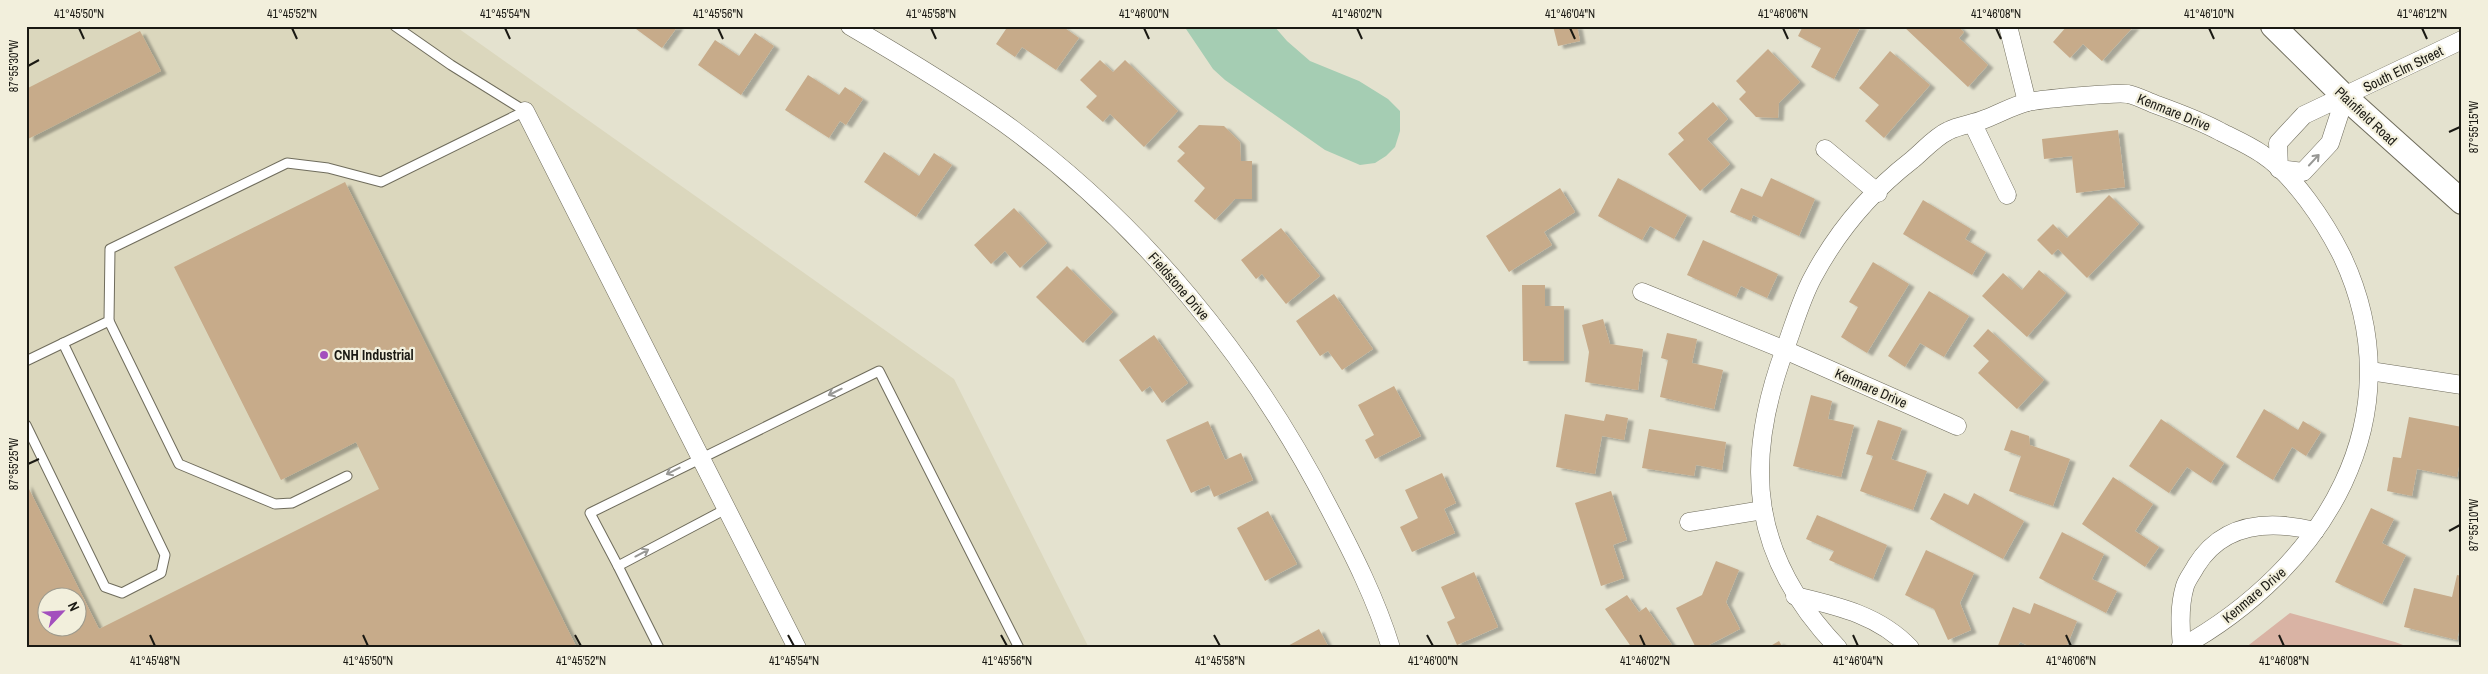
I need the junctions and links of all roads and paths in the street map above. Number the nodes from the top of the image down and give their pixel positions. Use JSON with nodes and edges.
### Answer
{"nodes":[{"id":1,"x":395,"y":26,"type":"edge"},
{"id":2,"x":850,"y":26,"type":"edge"},
{"id":3,"x":2008,"y":26,"type":"edge"},
{"id":4,"x":2273,"y":26,"type":"edge"},
{"id":5,"x":2462,"y":40,"type":"edge"},
{"id":6,"x":2345,"y":97,"type":"junction"},
{"id":7,"x":2028,"y":102,"type":"junction"},
{"id":8,"x":525,"y":111,"type":"junction"},
{"id":9,"x":1973,"y":124,"type":"junction"},
{"id":10,"x":1825,"y":149,"type":"dead end"},
{"id":11,"x":2278,"y":169,"type":"junction"},
{"id":12,"x":1878,"y":193,"type":"junction"},
{"id":13,"x":2007,"y":195,"type":"dead end"},
{"id":14,"x":2462,"y":202,"type":"edge"},
{"id":15,"x":1642,"y":292,"type":"dead end"},
{"id":16,"x":109,"y":321,"type":"junction"},
{"id":17,"x":63,"y":343,"type":"junction"},
{"id":18,"x":1785,"y":350,"type":"junction"},
{"id":19,"x":26,"y":361,"type":"edge"},
{"id":20,"x":2370,"y":371,"type":"junction"},
{"id":21,"x":2462,"y":385,"type":"edge"},
{"id":22,"x":26,"y":425,"type":"edge"},
{"id":23,"x":1958,"y":426,"type":"dead end"},
{"id":24,"x":700,"y":457,"type":"junction"},
{"id":25,"x":347,"y":476,"type":"dead end"},
{"id":26,"x":726,"y":509,"type":"junction"},
{"id":27,"x":1763,"y":510,"type":"junction"},
{"id":28,"x":1689,"y":522,"type":"dead end"},
{"id":29,"x":2315,"y":530,"type":"junction"},
{"id":30,"x":618,"y":566,"type":"junction"},
{"id":31,"x":1795,"y":596,"type":"junction"},
{"id":32,"x":2181,"y":647,"type":"edge"},
{"id":33,"x":659,"y":648,"type":"edge"},
{"id":34,"x":798,"y":648,"type":"edge"},
{"id":35,"x":1019,"y":648,"type":"edge"},
{"id":36,"x":1391,"y":648,"type":"edge"},
{"id":37,"x":1838,"y":648,"type":"edge"},
{"id":38,"x":1910,"y":648,"type":"edge"}],
"edges":[{"from":1,"to":8,"type":"lane"},
{"from":2,"to":36,"type":"street","name":"Fieldstone Drive"},
{"from":3,"to":7,"type":"street"},
{"from":4,"to":6,"type":"main road","name":"Plainfield Road"},
{"from":5,"to":6,"type":"street","name":"South Elm Street"},
{"from":6,"to":11,"type":"street"},
{"from":11,"to":6,"type":"street","one_way":true},
{"from":6,"to":14,"type":"main road","name":"Plainfield Road"},
{"from":7,"to":9,"type":"street","name":"Kenmare Drive"},
{"from":7,"to":11,"type":"street","name":"Kenmare Drive"},
{"from":8,"to":16,"type":"lane"},
{"from":8,"to":24,"type":"street"},
{"from":9,"to":12,"type":"street","name":"Kenmare Drive"},
{"from":9,"to":13,"type":"street"},
{"from":10,"to":12,"type":"street"},
{"from":11,"to":20,"type":"street","name":"Kenmare Drive"},
{"from":12,"to":18,"type":"street","name":"Kenmare Drive"},
{"from":15,"to":18,"type":"street","name":"Kenmare Drive"},
{"from":16,"to":17,"type":"lane"},
{"from":16,"to":25,"type":"lane"},
{"from":17,"to":19,"type":"lane"},
{"from":17,"to":22,"type":"lane"},
{"from":18,"to":23,"type":"street","name":"Kenmare Drive"},
{"from":18,"to":27,"type":"street","name":"Kenmare Drive"},
{"from":20,"to":21,"type":"street"},
{"from":20,"to":29,"type":"street","name":"Kenmare Drive"},
{"from":24,"to":26,"type":"street"},
{"from":24,"to":30,"type":"lane","one_way":true},
{"from":35,"to":24,"type":"lane","one_way":true},
{"from":30,"to":26,"type":"lane","one_way":true},
{"from":26,"to":34,"type":"street"},
{"from":27,"to":28,"type":"street"},
{"from":27,"to":31,"type":"street","name":"Kenmare Drive"},
{"from":29,"to":32,"type":"street","name":"Kenmare Drive"},
{"from":29,"to":32,"type":"street","name":"Kenmare Drive"},
{"from":30,"to":33,"type":"lane"},
{"from":31,"to":37,"type":"street","name":"Kenmare Drive"},
{"from":31,"to":38,"type":"street"}]}
